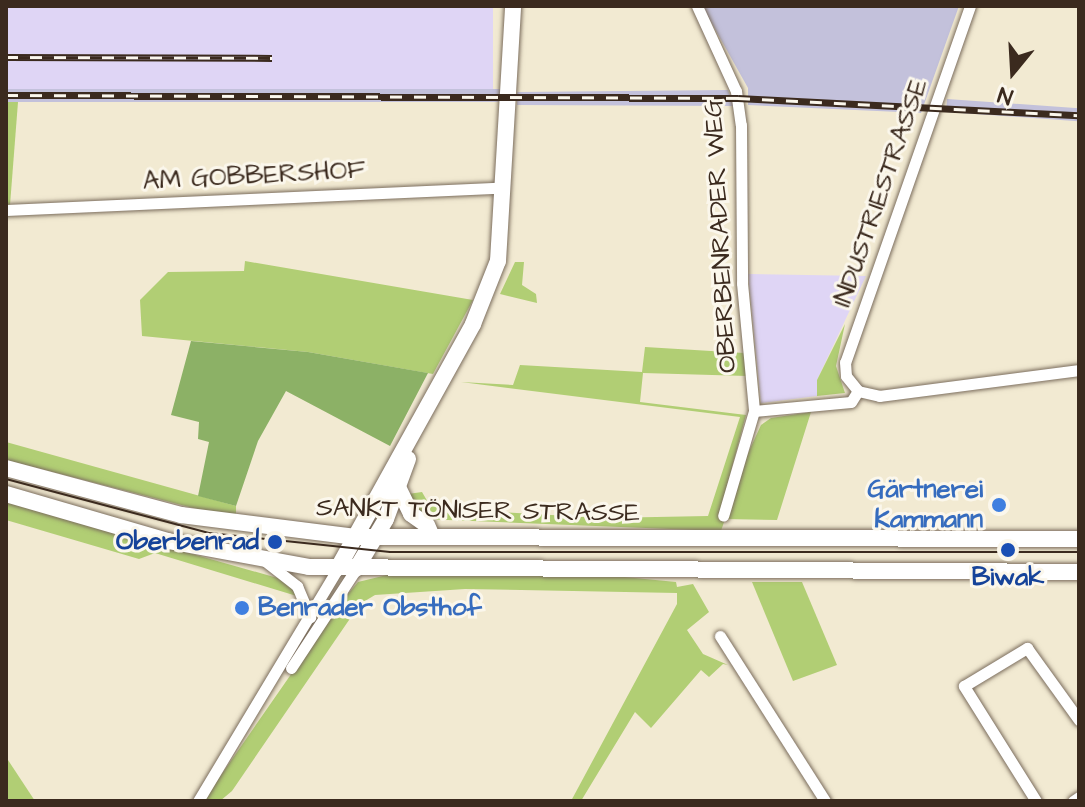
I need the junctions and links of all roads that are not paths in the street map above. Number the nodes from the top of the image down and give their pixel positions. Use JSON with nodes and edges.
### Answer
{"nodes":[{"id":1,"x":513,"y":6,"type":"edge"},
{"id":2,"x":697,"y":6,"type":"edge"},
{"id":3,"x":970,"y":6,"type":"edge"},
{"id":4,"x":503,"y":187,"type":"junction"},
{"id":5,"x":6,"y":210,"type":"edge"},
{"id":6,"x":1079,"y":370,"type":"edge"},
{"id":7,"x":858,"y":391,"type":"junction"},
{"id":8,"x":754,"y":411,"type":"junction"},
{"id":9,"x":423,"y":417,"type":"junction"},
{"id":10,"x":6,"y":468,"type":"edge"},
{"id":11,"x":398,"y":487,"type":"junction"},
{"id":12,"x":6,"y":494,"type":"edge"},
{"id":13,"x":723,"y":516,"type":"dead end"},
{"id":14,"x":356,"y":537,"type":"junction"},
{"id":15,"x":432,"y":537,"type":"junction"},
{"id":16,"x":376,"y":538,"type":"junction"},
{"id":17,"x":1079,"y":539,"type":"edge"},
{"id":18,"x":265,"y":561,"type":"junction"},
{"id":19,"x":338,"y":568,"type":"junction"},
{"id":20,"x":356,"y":569,"type":"junction"},
{"id":21,"x":1079,"y":572,"type":"edge"},
{"id":22,"x":310,"y":617,"type":"junction"},
{"id":23,"x":720,"y":636,"type":"dead end"},
{"id":24,"x":252,"y":719,"type":"junction"},
{"id":25,"x":1079,"y":720,"type":"edge"},
{"id":26,"x":1079,"y":797,"type":"edge"},
{"id":27,"x":198,"y":801,"type":"edge"},
{"id":28,"x":825,"y":801,"type":"edge"},
{"id":29,"x":1036,"y":801,"type":"edge"},
{"id":30,"x":1073,"y":801,"type":"edge"}],
"edges":[{"from":1,"to":4,"type":"main road"},
{"from":2,"to":8,"type":"street","name":"OBERBENRADER WEG"},
{"from":3,"to":7,"type":"street","name":"INDUSTRIESTRASSE"},
{"from":4,"to":5,"type":"street","name":"AM GOBBERSHOF"},
{"from":4,"to":9,"type":"main road"},
{"from":6,"to":7,"type":"street"},
{"from":7,"to":8,"type":"street"},
{"from":8,"to":13,"type":"street","name":"OBERBENRADER WEG"},
{"from":9,"to":11,"type":"main road"},
{"from":9,"to":14,"type":"main road"},
{"from":10,"to":14,"type":"main road","name":"SANKT TÖNISER STRASSE"},
{"from":11,"to":15,"type":"main road"},
{"from":11,"to":16,"type":"main road"},
{"from":12,"to":18,"type":"main road","name":"SANKT TÖNISER STRASSE"},
{"from":14,"to":16,"type":"main road","name":"SANKT TÖNISER STRASSE"},
{"from":14,"to":19,"type":"main road"},
{"from":15,"to":16,"type":"main road","name":"SANKT TÖNISER STRASSE"},
{"from":15,"to":17,"type":"main road","name":"SANKT TÖNISER STRASSE"},
{"from":16,"to":20,"type":"main road"},
{"from":18,"to":19,"type":"main road","name":"SANKT TÖNISER STRASSE"},
{"from":18,"to":22,"type":"street"},
{"from":19,"to":20,"type":"main road","name":"SANKT TÖNISER STRASSE"},
{"from":19,"to":22,"type":"street"},
{"from":20,"to":21,"type":"main road","name":"SANKT TÖNISER STRASSE"},
{"from":20,"to":24,"type":"street"},
{"from":22,"to":24,"type":"street"},
{"from":23,"to":28,"type":"street"},
{"from":24,"to":27,"type":"street"},
{"from":25,"to":29,"type":"street"},
{"from":26,"to":30,"type":"street"}]}
